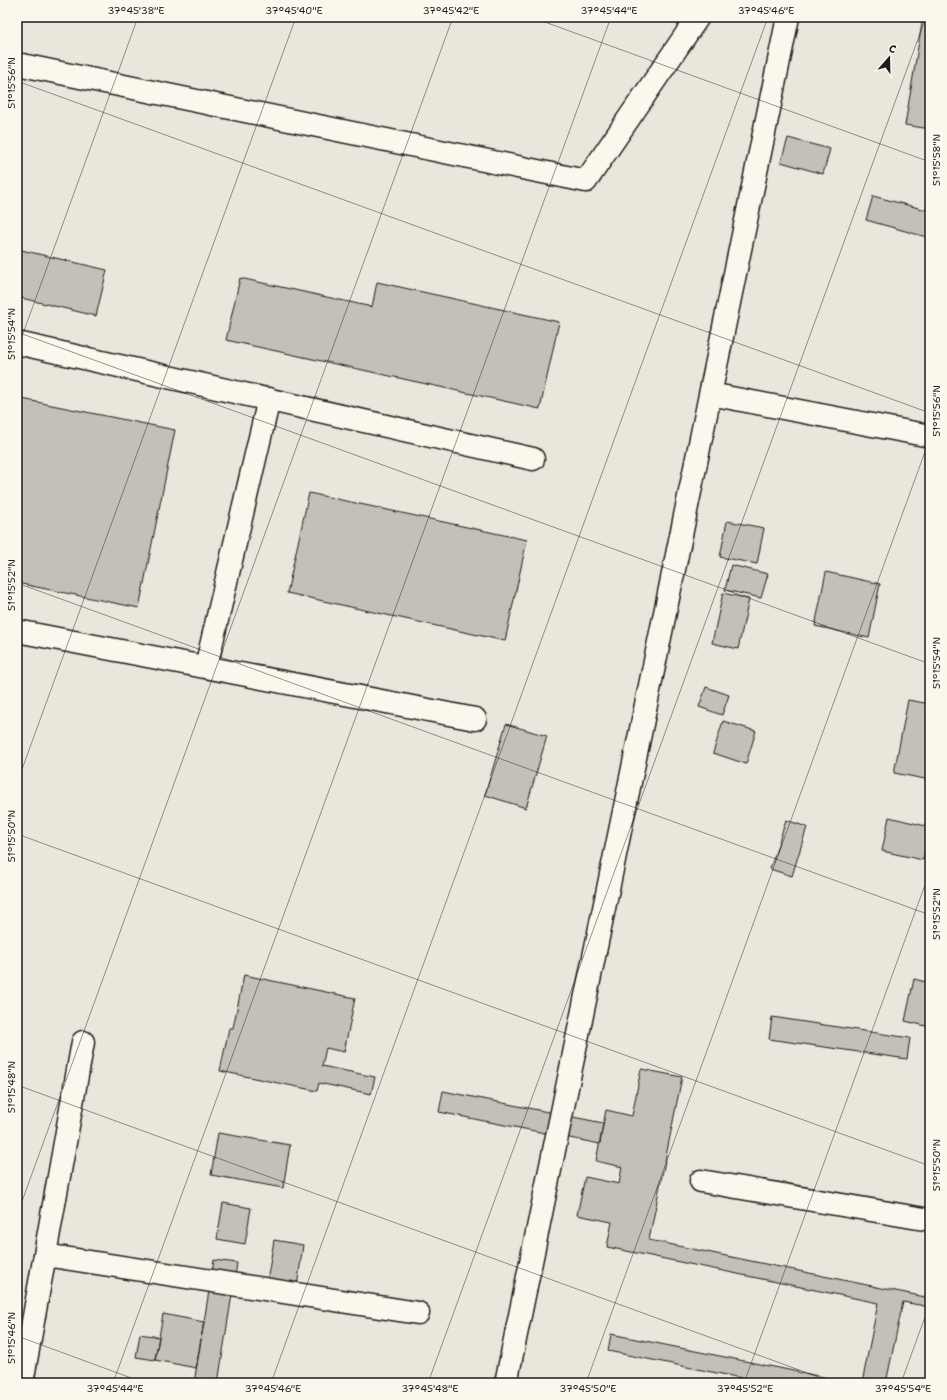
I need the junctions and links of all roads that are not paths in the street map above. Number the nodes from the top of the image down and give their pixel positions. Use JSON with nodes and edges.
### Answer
{"nodes":[{"id":1,"x":698,"y":17,"type":"edge"},
{"id":2,"x":788,"y":17,"type":"edge"},
{"id":3,"x":17,"y":64,"type":"edge"},
{"id":4,"x":17,"y":343,"type":"edge"},
{"id":5,"x":710,"y":394,"type":"junction"},
{"id":6,"x":269,"y":399,"type":"junction"},
{"id":7,"x":930,"y":436,"type":"edge"},
{"id":8,"x":533,"y":458,"type":"dead end"},
{"id":9,"x":17,"y":631,"type":"edge"},
{"id":10,"x":206,"y":667,"type":"junction"},
{"id":11,"x":475,"y":719,"type":"dead end"},
{"id":12,"x":83,"y":1042,"type":"dead end"},
{"id":13,"x":701,"y":1181,"type":"dead end"},
{"id":14,"x":930,"y":1220,"type":"edge"},
{"id":15,"x":45,"y":1255,"type":"junction"},
{"id":16,"x":418,"y":1313,"type":"dead end"},
{"id":17,"x":22,"y":1383,"type":"edge"},
{"id":18,"x":506,"y":1383,"type":"edge"}],
"edges":[{"from":1,"to":3,"type":"lane"},
{"from":2,"to":5,"type":"lane"},
{"from":4,"to":6,"type":"lane"},
{"from":5,"to":7,"type":"lane"},
{"from":5,"to":18,"type":"lane"},
{"from":6,"to":8,"type":"lane"},
{"from":6,"to":10,"type":"lane"},
{"from":9,"to":10,"type":"lane"},
{"from":10,"to":11,"type":"lane"},
{"from":12,"to":15,"type":"lane"},
{"from":13,"to":14,"type":"lane"},
{"from":15,"to":16,"type":"lane"},
{"from":15,"to":17,"type":"lane"}]}
